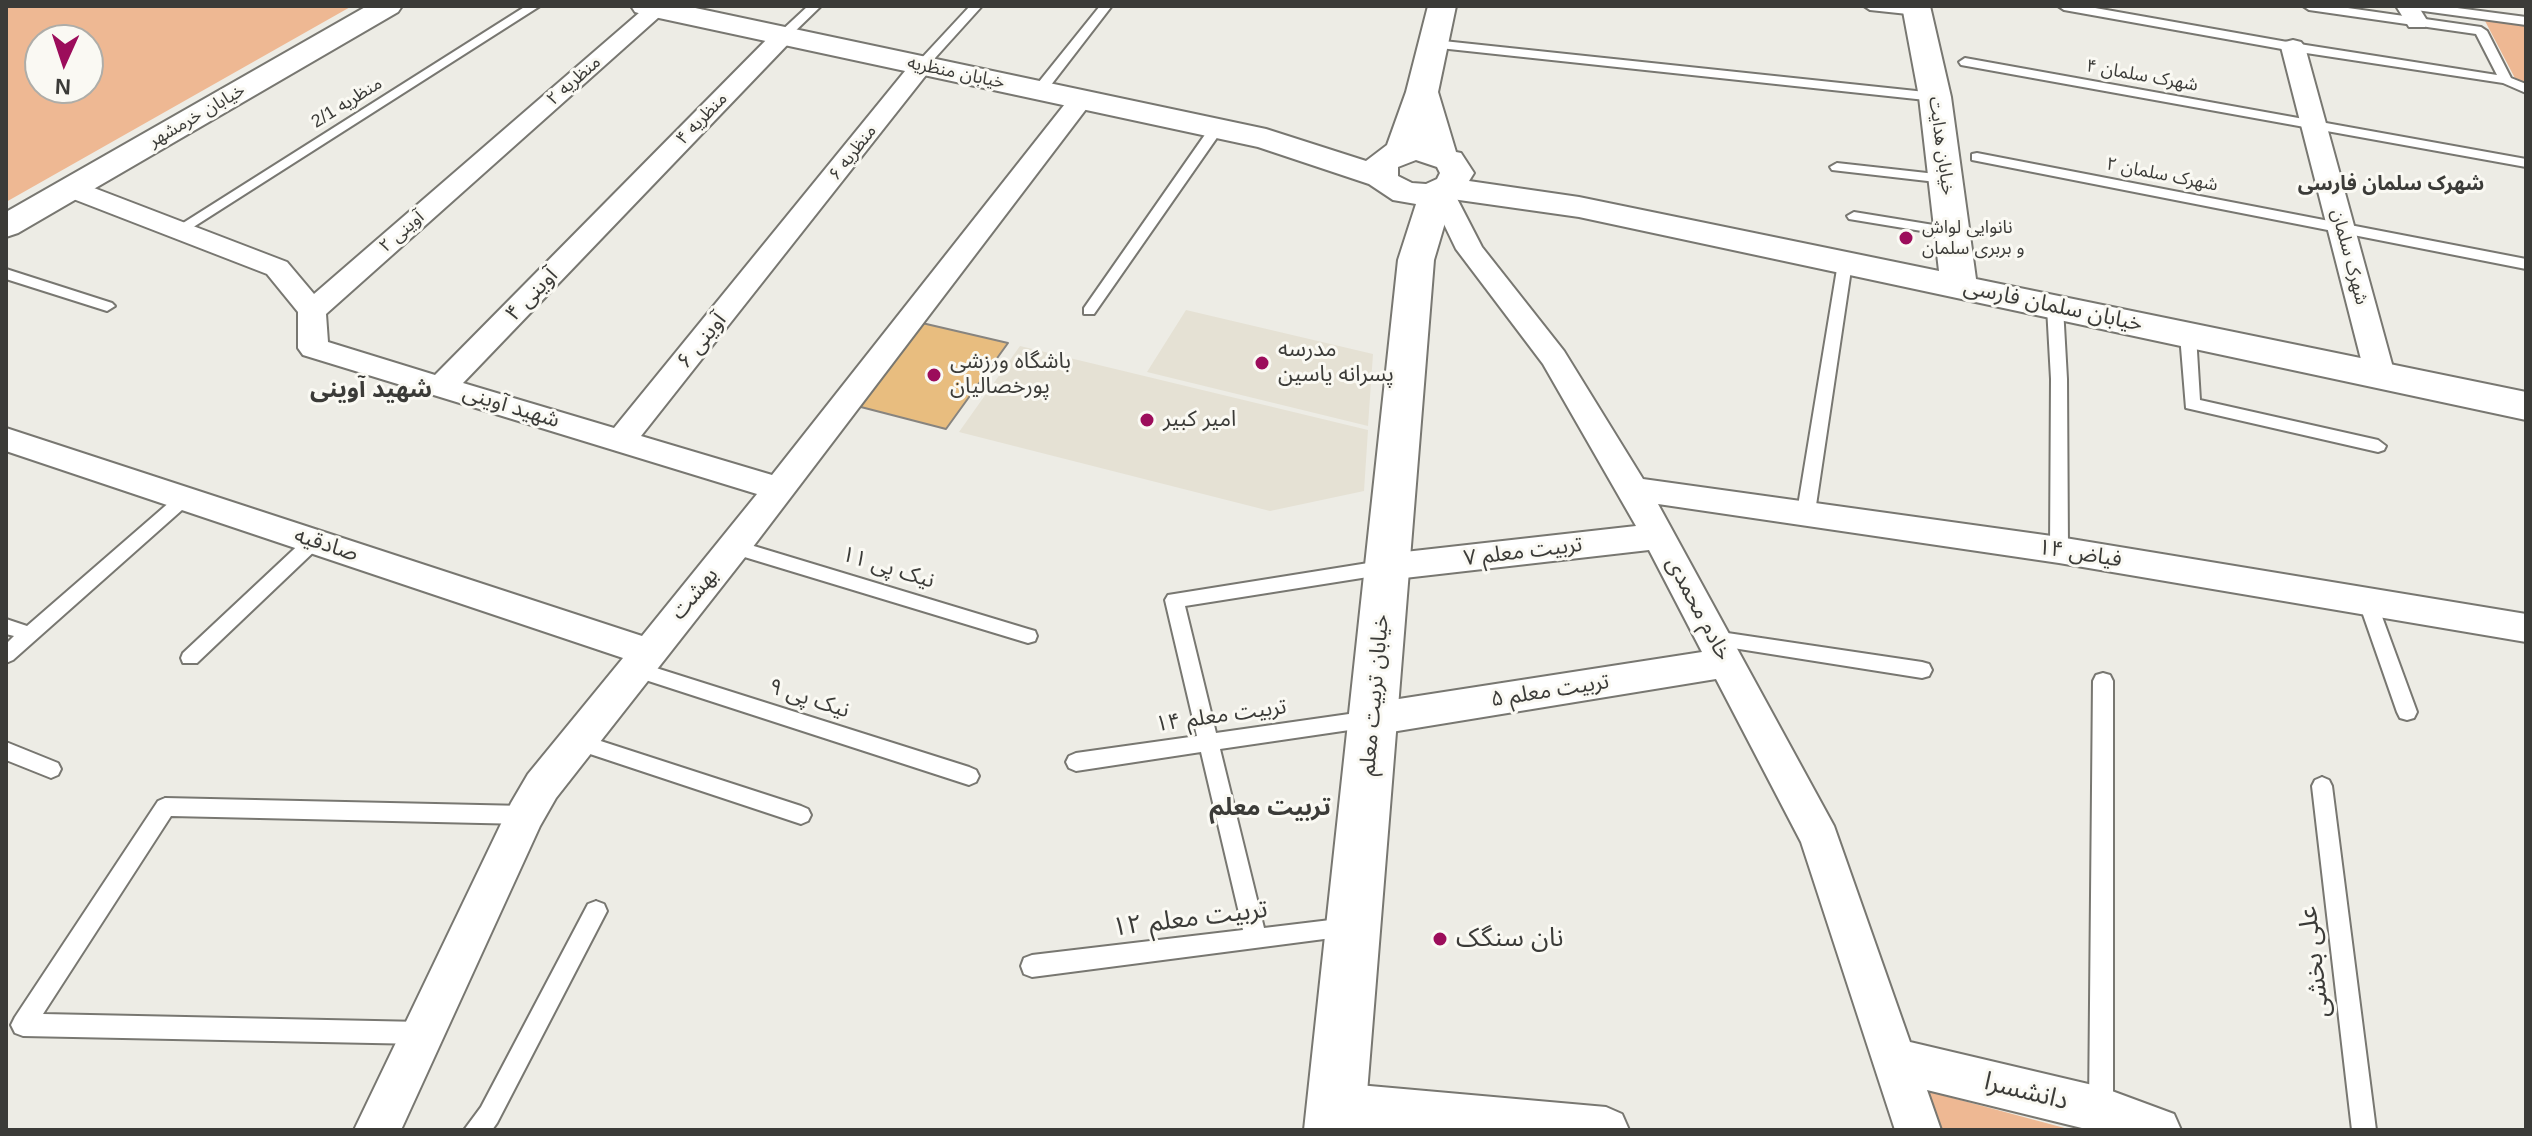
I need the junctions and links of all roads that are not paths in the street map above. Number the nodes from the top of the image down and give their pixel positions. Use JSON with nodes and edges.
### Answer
{"nodes":[{"id":1,"x":388,"y":6,"type":"edge"},
{"id":2,"x":534,"y":6,"type":"edge"},
{"id":3,"x":815,"y":6,"type":"edge"},
{"id":4,"x":976,"y":6,"type":"edge"},
{"id":5,"x":1442,"y":6,"type":"edge"},
{"id":6,"x":1870,"y":6,"type":"edge"},
{"id":7,"x":2064,"y":6,"type":"edge"},
{"id":8,"x":2309,"y":6,"type":"edge"},
{"id":9,"x":1105,"y":7,"type":"edge"},
{"id":10,"x":1916,"y":8,"type":"edge"},
{"id":11,"x":670,"y":9,"type":"edge"},
{"id":12,"x":2413,"y":11,"type":"edge"},
{"id":13,"x":2526,"y":21,"type":"edge"},
{"id":14,"x":783,"y":36,"type":"junction"},
{"id":15,"x":1434,"y":44,"type":"junction"},
{"id":16,"x":2293,"y":47,"type":"junction"},
{"id":17,"x":1965,"y":62,"type":"dead end"},
{"id":18,"x":922,"y":65,"type":"junction"},
{"id":19,"x":2506,"y":80,"type":"junction"},
{"id":20,"x":2526,"y":89,"type":"edge"},
{"id":21,"x":1039,"y":91,"type":"junction"},
{"id":22,"x":1422,"y":92,"type":"junction"},
{"id":23,"x":1935,"y":97,"type":"junction"},
{"id":24,"x":1081,"y":100,"type":"junction"},
{"id":25,"x":2313,"y":125,"type":"junction"},
{"id":26,"x":1216,"y":129,"type":"junction"},
{"id":27,"x":492,"y":153,"type":"joint"},
{"id":28,"x":1977,"y":157,"type":"dead end"},
{"id":29,"x":2526,"y":163,"type":"edge"},
{"id":30,"x":1837,"y":167,"type":"dead end"},
{"id":31,"x":1393,"y":168,"type":"junction"},
{"id":32,"x":1444,"y":179,"type":"junction"},
{"id":33,"x":1945,"y":179,"type":"junction"},
{"id":34,"x":72,"y":189,"type":"junction"},
{"id":35,"x":622,"y":203,"type":"joint"},
{"id":36,"x":1854,"y":216,"type":"dead end"},
{"id":37,"x":6,"y":226,"type":"edge"},
{"id":38,"x":2341,"y":228,"type":"junction"},
{"id":39,"x":179,"y":230,"type":"junction"},
{"id":40,"x":1952,"y":232,"type":"junction"},
{"id":41,"x":783,"y":241,"type":"joint"},
{"id":42,"x":1416,"y":260,"type":"junction"},
{"id":43,"x":1845,"y":263,"type":"junction"},
{"id":44,"x":2526,"y":264,"type":"edge"},
{"id":45,"x":6,"y":274,"type":"edge"},
{"id":46,"x":1959,"y":287,"type":"junction"},
{"id":47,"x":107,"y":306,"type":"dead end"},
{"id":48,"x":2055,"y":307,"type":"junction"},
{"id":49,"x":312,"y":311,"type":"junction"},
{"id":50,"x":1089,"y":311,"type":"dead end"},
{"id":51,"x":2188,"y":335,"type":"junction"},
{"id":52,"x":2380,"y":375,"type":"junction"},
{"id":53,"x":442,"y":386,"type":"junction"},
{"id":54,"x":2526,"y":406,"type":"edge"},
{"id":55,"x":6,"y":439,"type":"edge"},
{"id":56,"x":621,"y":440,"type":"junction"},
{"id":57,"x":2378,"y":446,"type":"dead end"},
{"id":58,"x":779,"y":489,"type":"junction"},
{"id":59,"x":1633,"y":489,"type":"junction"},
{"id":60,"x":185,"y":498,"type":"junction"},
{"id":61,"x":1806,"y":512,"type":"junction"},
{"id":62,"x":1659,"y":536,"type":"junction"},
{"id":63,"x":314,"y":541,"type":"junction"},
{"id":64,"x":734,"y":547,"type":"junction"},
{"id":65,"x":2059,"y":550,"type":"junction"},
{"id":66,"x":1387,"y":567,"type":"junction"},
{"id":67,"x":2368,"y":603,"type":"junction"},
{"id":68,"x":6,"y":626,"type":"edge"},
{"id":69,"x":2526,"y":628,"type":"edge"},
{"id":70,"x":29,"y":634,"type":"junction"},
{"id":71,"x":1028,"y":636,"type":"dead end"},
{"id":72,"x":1721,"y":650,"type":"junction"},
{"id":73,"x":6,"y":655,"type":"edge"},
{"id":74,"x":190,"y":658,"type":"dead end"},
{"id":75,"x":640,"y":660,"type":"junction"},
{"id":76,"x":1922,"y":670,"type":"dead end"},
{"id":77,"x":2103,"y":681,"type":"dead end"},
{"id":78,"x":2407,"y":712,"type":"dead end"},
{"id":79,"x":1373,"y":719,"type":"junction"},
{"id":80,"x":576,"y":741,"type":"junction"},
{"id":81,"x":1206,"y":743,"type":"junction"},
{"id":82,"x":6,"y":751,"type":"edge"},
{"id":83,"x":1076,"y":762,"type":"dead end"},
{"id":84,"x":51,"y":769,"type":"dead end"},
{"id":85,"x":969,"y":776,"type":"dead end"},
{"id":86,"x":2322,"y":786,"type":"dead end"},
{"id":87,"x":525,"y":815,"type":"junction"},
{"id":88,"x":801,"y":815,"type":"dead end"},
{"id":89,"x":596,"y":911,"type":"dead end"},
{"id":90,"x":1355,"y":927,"type":"junction"},
{"id":91,"x":1256,"y":939,"type":"junction"},
{"id":92,"x":1032,"y":966,"type":"dead end"},
{"id":93,"x":422,"y":1033,"type":"junction"},
{"id":94,"x":1893,"y":1060,"type":"junction"},
{"id":95,"x":2101,"y":1110,"type":"junction"},
{"id":96,"x":1335,"y":1118,"type":"edge"},
{"id":97,"x":377,"y":1130,"type":"edge"},
{"id":98,"x":476,"y":1130,"type":"edge"},
{"id":99,"x":1606,"y":1130,"type":"edge"},
{"id":100,"x":1918,"y":1130,"type":"edge"},
{"id":101,"x":2158,"y":1130,"type":"edge"},
{"id":102,"x":2364,"y":1130,"type":"edge"}],
"edges":[{"from":1,"to":34,"type":"main road","name":"خیابان خرمشهر"},
{"from":2,"to":39,"type":"lane","name":"منظریه 2/1"},
{"from":3,"to":14,"type":"lane"},
{"from":4,"to":18,"type":"lane"},
{"from":5,"to":15,"type":"main road"},
{"from":6,"to":10,"type":"lane"},
{"from":7,"to":16,"type":"lane"},
{"from":8,"to":12,"type":"lane"},
{"from":9,"to":21,"type":"lane"},
{"from":10,"to":23,"type":"main road","name":"خیابان هدایت"},
{"from":11,"to":14,"type":"main road","name":"خیابان منظریه"},
{"from":11,"to":27,"type":"street","name":"منظریه ۲"},
{"from":12,"to":13,"type":"lane"},
{"from":12,"to":19,"type":"lane"},
{"from":14,"to":18,"type":"main road","name":"خیابان منظریه"},
{"from":14,"to":35,"type":"street","name":"منظریه ۴"},
{"from":15,"to":22,"type":"main road"},
{"from":15,"to":23,"type":"lane"},
{"from":16,"to":19,"type":"lane"},
{"from":16,"to":25,"type":"street","name":"شهرک سلمان"},
{"from":17,"to":25,"type":"lane","name":"شهرک سلمان ۴"},
{"from":18,"to":21,"type":"main road","name":"خیابان منظریه"},
{"from":18,"to":41,"type":"street","name":"منظریه ۶"},
{"from":19,"to":20,"type":"lane"},
{"from":21,"to":24,"type":"main road","name":"خیابان منظریه"},
{"from":22,"to":31,"type":"main road"},
{"from":22,"to":32,"type":"main road"},
{"from":23,"to":33,"type":"main road","name":"خیابان هدایت"},
{"from":24,"to":26,"type":"main road","name":"خیابان منظریه"},
{"from":24,"to":58,"type":"street","name":"بهشت"},
{"from":25,"to":29,"type":"lane","name":"شهرک سلمان ۴"},
{"from":25,"to":38,"type":"street","name":"شهرک سلمان"},
{"from":26,"to":31,"type":"main road","name":"خیابان منظریه"},
{"from":26,"to":50,"type":"lane"},
{"from":27,"to":49,"type":"street","name":"آوینی ۲"},
{"from":28,"to":38,"type":"lane","name":"شهرک سلمان ۲"},
{"from":30,"to":33,"type":"lane"},
{"from":31,"to":32,"type":"main road"},
{"from":31,"to":32,"type":"main road"},
{"from":31,"to":42,"type":"main road"},
{"from":32,"to":42,"type":"main road"},
{"from":32,"to":43,"type":"main road","name":"خیابان سلمان فارسی"},
{"from":32,"to":59,"type":"street","name":"خادم محمدی"},
{"from":33,"to":40,"type":"main road","name":"خیابان هدایت"},
{"from":34,"to":37,"type":"main road","name":"خیابان خرمشهر"},
{"from":34,"to":39,"type":"street"},
{"from":35,"to":53,"type":"street","name":"آوینی ۴"},
{"from":36,"to":40,"type":"lane"},
{"from":38,"to":44,"type":"lane","name":"شهرک سلمان ۲"},
{"from":38,"to":52,"type":"street","name":"شهرک سلمان"},
{"from":39,"to":49,"type":"street"},
{"from":40,"to":46,"type":"main road","name":"خیابان هدایت"},
{"from":41,"to":56,"type":"street","name":"آوینی ۶"},
{"from":42,"to":66,"type":"main road","name":"خیابان تربیت معلم"},
{"from":43,"to":46,"type":"main road","name":"خیابان سلمان فارسی"},
{"from":43,"to":61,"type":"lane"},
{"from":45,"to":47,"type":"lane"},
{"from":46,"to":48,"type":"main road","name":"خیابان سلمان فارسی"},
{"from":48,"to":51,"type":"main road","name":"خیابان سلمان فارسی"},
{"from":48,"to":65,"type":"lane"},
{"from":49,"to":53,"type":"street","name":"شهید آوینی"},
{"from":51,"to":52,"type":"main road","name":"خیابان سلمان فارسی"},
{"from":51,"to":57,"type":"lane"},
{"from":52,"to":54,"type":"main road","name":"خیابان سلمان فارسی"},
{"from":53,"to":56,"type":"street","name":"شهید آوینی"},
{"from":55,"to":60,"type":"street","name":"صادقیه"},
{"from":56,"to":58,"type":"street","name":"شهید آوینی"},
{"from":58,"to":64,"type":"street","name":"بهشت"},
{"from":59,"to":61,"type":"street","name":"فیاض ۱۴"},
{"from":59,"to":62,"type":"street","name":"خادم محمدی"},
{"from":60,"to":63,"type":"street","name":"صادقیه"},
{"from":60,"to":70,"type":"lane"},
{"from":61,"to":65,"type":"street","name":"فیاض ۱۴"},
{"from":62,"to":66,"type":"street","name":"تربیت معلم ۷"},
{"from":62,"to":72,"type":"street","name":"خادم محمدی"},
{"from":63,"to":74,"type":"lane"},
{"from":63,"to":75,"type":"street","name":"صادقیه"},
{"from":64,"to":71,"type":"lane","name":"نیک پی ۱۱"},
{"from":64,"to":75,"type":"street","name":"بهشت"},
{"from":65,"to":67,"type":"street","name":"فیاض ۱۴"},
{"from":66,"to":79,"type":"main road","name":"خیابان تربیت معلم"},
{"from":66,"to":81,"type":"lane"},
{"from":67,"to":69,"type":"street","name":"فیاض ۱۴"},
{"from":67,"to":78,"type":"lane"},
{"from":68,"to":70,"type":"lane"},
{"from":70,"to":73,"type":"lane"},
{"from":72,"to":76,"type":"lane"},
{"from":72,"to":79,"type":"street","name":"تربیت معلم ۵"},
{"from":72,"to":94,"type":"street","name":"خادم محمدی"},
{"from":75,"to":80,"type":"street","name":"بهشت"},
{"from":75,"to":85,"type":"lane","name":"نیک پی ۹"},
{"from":77,"to":95,"type":"lane"},
{"from":79,"to":81,"type":"lane","name":"تربیت معلم ۱۴"},
{"from":79,"to":90,"type":"main road","name":"خیابان تربیت معلم"},
{"from":80,"to":87,"type":"street","name":"بهشت"},
{"from":80,"to":88,"type":"lane"},
{"from":81,"to":83,"type":"lane","name":"تربیت معلم ۱۴"},
{"from":81,"to":91,"type":"lane"},
{"from":82,"to":84,"type":"lane"},
{"from":86,"to":102,"type":"lane","name":"علی بخشی"},
{"from":87,"to":93,"type":"street","name":"بهشت"},
{"from":87,"to":93,"type":"lane"},
{"from":89,"to":98,"type":"lane"},
{"from":90,"to":91,"type":"lane","name":"تربیت معلم ۱۲"},
{"from":90,"to":96,"type":"main road","name":"خیابان تربیت معلم"},
{"from":91,"to":92,"type":"lane","name":"تربیت معلم ۱۲"},
{"from":93,"to":97,"type":"street","name":"بهشت"},
{"from":94,"to":95,"type":"street","name":"دانشسرا"},
{"from":94,"to":100,"type":"street","name":"خادم محمدی"},
{"from":95,"to":101,"type":"street","name":"دانشسرا"},
{"from":96,"to":99,"type":"street"}]}
